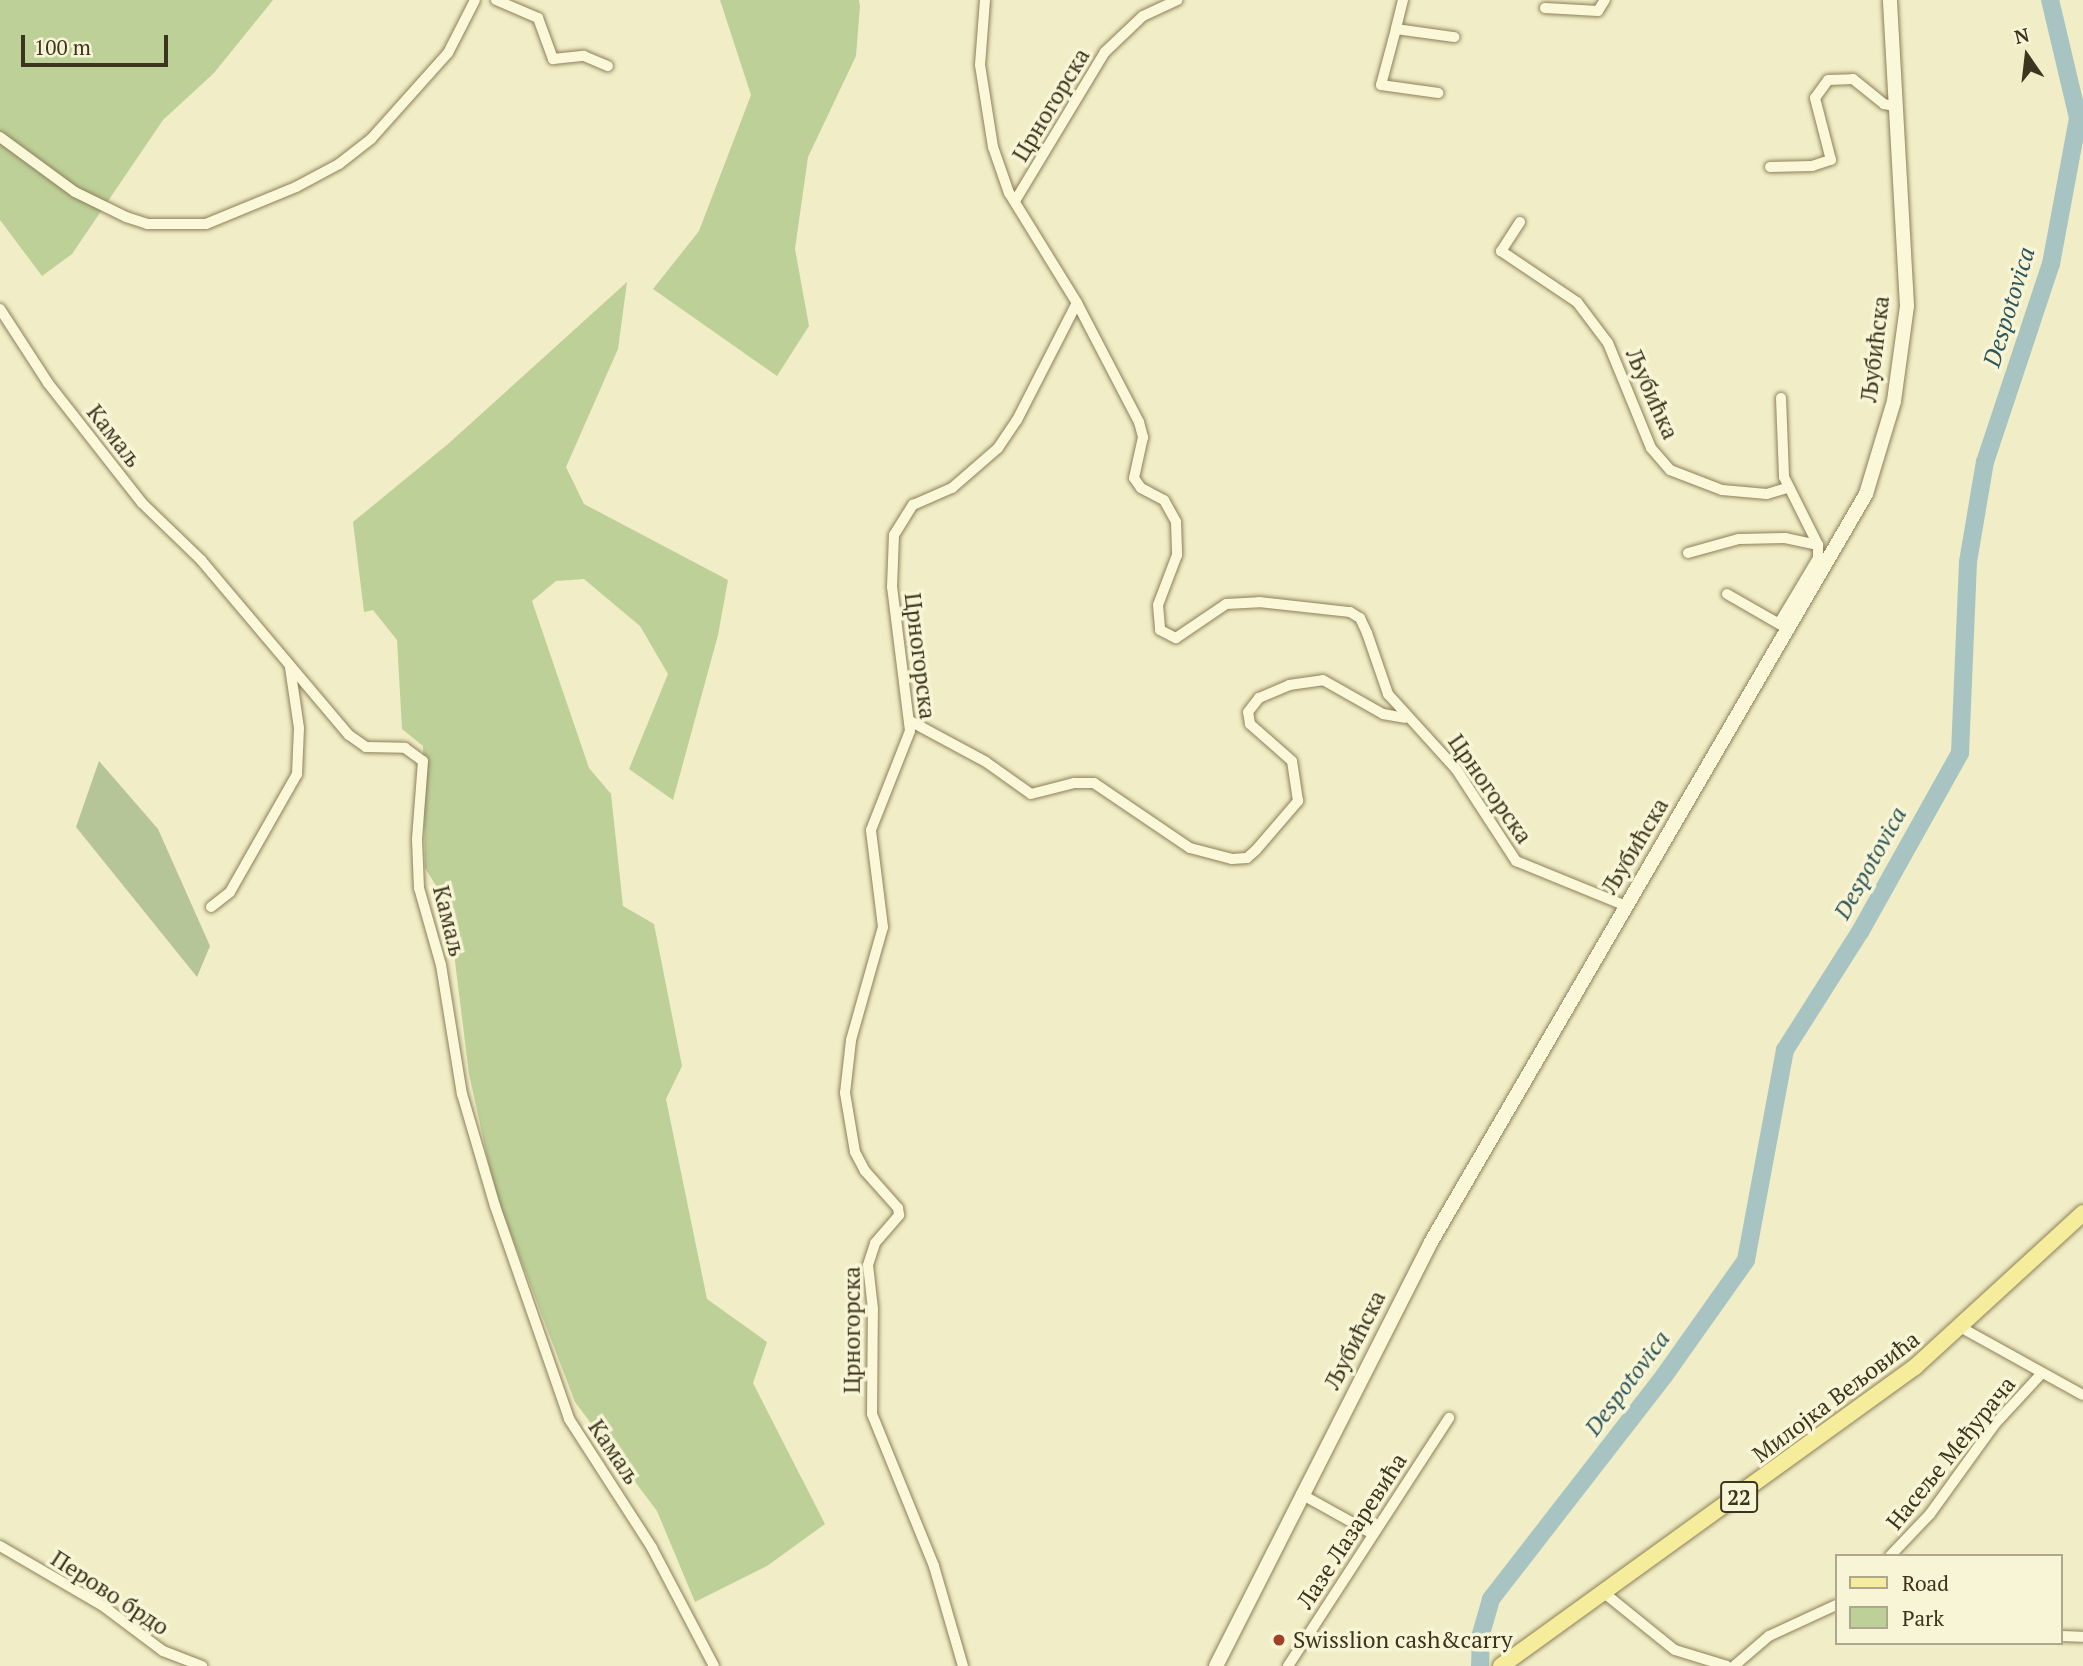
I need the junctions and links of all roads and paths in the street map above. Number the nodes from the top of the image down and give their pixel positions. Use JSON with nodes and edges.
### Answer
{"nodes":[{"id":1,"x":475,"y":0,"type":"edge"},
{"id":2,"x":496,"y":0,"type":"edge"},
{"id":3,"x":985,"y":0,"type":"edge"},
{"id":4,"x":1177,"y":0,"type":"edge"},
{"id":5,"x":1403,"y":0,"type":"edge"},
{"id":6,"x":1605,"y":0,"type":"edge"},
{"id":7,"x":1890,"y":0,"type":"edge"},
{"id":8,"x":1545,"y":8,"type":"dead end"},
{"id":9,"x":1396,"y":29,"type":"junction"},
{"id":10,"x":1454,"y":37,"type":"dead end"},
{"id":11,"x":608,"y":66,"type":"dead end"},
{"id":12,"x":1438,"y":93,"type":"dead end"},
{"id":13,"x":1896,"y":107,"type":"junction"},
{"id":14,"x":0,"y":137,"type":"edge"},
{"id":15,"x":1770,"y":167,"type":"dead end"},
{"id":16,"x":1015,"y":201,"type":"junction"},
{"id":17,"x":1520,"y":222,"type":"dead end"},
{"id":18,"x":1077,"y":303,"type":"junction"},
{"id":19,"x":0,"y":309,"type":"edge"},
{"id":20,"x":1781,"y":398,"type":"dead end"},
{"id":21,"x":1787,"y":488,"type":"junction"},
{"id":22,"x":1818,"y":545,"type":"junction"},
{"id":23,"x":1688,"y":553,"type":"dead end"},
{"id":24,"x":1727,"y":594,"type":"dead end"},
{"id":25,"x":1785,"y":628,"type":"junction"},
{"id":26,"x":290,"y":666,"type":"junction"},
{"id":27,"x":1405,"y":718,"type":"junction"},
{"id":28,"x":910,"y":721,"type":"junction"},
{"id":29,"x":1626,"y":906,"type":"junction"},
{"id":30,"x":211,"y":907,"type":"dead end"},
{"id":31,"x":2083,"y":1213,"type":"edge"},
{"id":32,"x":1962,"y":1328,"type":"junction"},
{"id":33,"x":2042,"y":1373,"type":"junction"},
{"id":34,"x":2083,"y":1395,"type":"edge"},
{"id":35,"x":1449,"y":1418,"type":"dead end"},
{"id":36,"x":1301,"y":1494,"type":"junction"},
{"id":37,"x":1373,"y":1534,"type":"junction"},
{"id":38,"x":0,"y":1546,"type":"edge"},
{"id":39,"x":1892,"y":1554,"type":"edge"},
{"id":40,"x":1603,"y":1592,"type":"junction"},
{"id":41,"x":1834,"y":1606,"type":"edge"},
{"id":42,"x":2062,"y":1636,"type":"edge"},
{"id":43,"x":2083,"y":1637,"type":"edge"},
{"id":44,"x":1507,"y":1661,"type":"edge"},
{"id":45,"x":1737,"y":1665,"type":"edge"},
{"id":46,"x":202,"y":1666,"type":"edge"},
{"id":47,"x":714,"y":1666,"type":"edge"},
{"id":48,"x":963,"y":1666,"type":"edge"},
{"id":49,"x":1216,"y":1666,"type":"edge"},
{"id":50,"x":1288,"y":1666,"type":"edge"},
{"id":51,"x":1727,"y":1666,"type":"edge"}],
"edges":[{"from":1,"to":14,"type":"street"},
{"from":2,"to":11,"type":"street"},
{"from":3,"to":16,"type":"street"},
{"from":4,"to":16,"type":"street","name":"Црногорска"},
{"from":5,"to":9,"type":"street"},
{"from":6,"to":8,"type":"street"},
{"from":7,"to":13,"type":"street","name":"Љубићска"},
{"from":9,"to":10,"type":"street"},
{"from":9,"to":12,"type":"street"},
{"from":13,"to":15,"type":"street"},
{"from":13,"to":25,"type":"street","name":"Љубићска"},
{"from":16,"to":18,"type":"street"},
{"from":17,"to":21,"type":"street","name":"Љубићка"},
{"from":18,"to":27,"type":"street"},
{"from":18,"to":28,"type":"street","name":"Црногорска"},
{"from":19,"to":26,"type":"street","name":"Камаљ"},
{"from":20,"to":21,"type":"street"},
{"from":21,"to":22,"type":"street"},
{"from":22,"to":23,"type":"street"},
{"from":22,"to":25,"type":"street"},
{"from":24,"to":25,"type":"street"},
{"from":25,"to":29,"type":"street","name":"Љубићска"},
{"from":26,"to":30,"type":"street"},
{"from":26,"to":47,"type":"street","name":"Камаљ"},
{"from":27,"to":28,"type":"street"},
{"from":27,"to":29,"type":"street","name":"Црногорска"},
{"from":28,"to":48,"type":"street","name":"Црногорска"},
{"from":29,"to":36,"type":"street","name":"Љубићска"},
{"from":31,"to":32,"type":"main road","name":"Милојка Вељовића","number":"22"},
{"from":32,"to":33,"type":"street"},
{"from":32,"to":40,"type":"main road","name":"Милојка Вељовића","number":"22"},
{"from":33,"to":34,"type":"street"},
{"from":33,"to":39,"type":"street","name":"Насеље Међурача"},
{"from":35,"to":37,"type":"street","name":"Лазе Лазаревића"},
{"from":36,"to":37,"type":"street"},
{"from":36,"to":49,"type":"street","name":"Љубићска"},
{"from":37,"to":50,"type":"street","name":"Лазе Лазаревића"},
{"from":38,"to":46,"type":"street","name":"Перово брдо"},
{"from":40,"to":44,"type":"main road","name":"Милојка Вељовића","number":"22"},
{"from":40,"to":51,"type":"street"},
{"from":41,"to":45,"type":"street"},
{"from":42,"to":43,"type":"street"}]}
